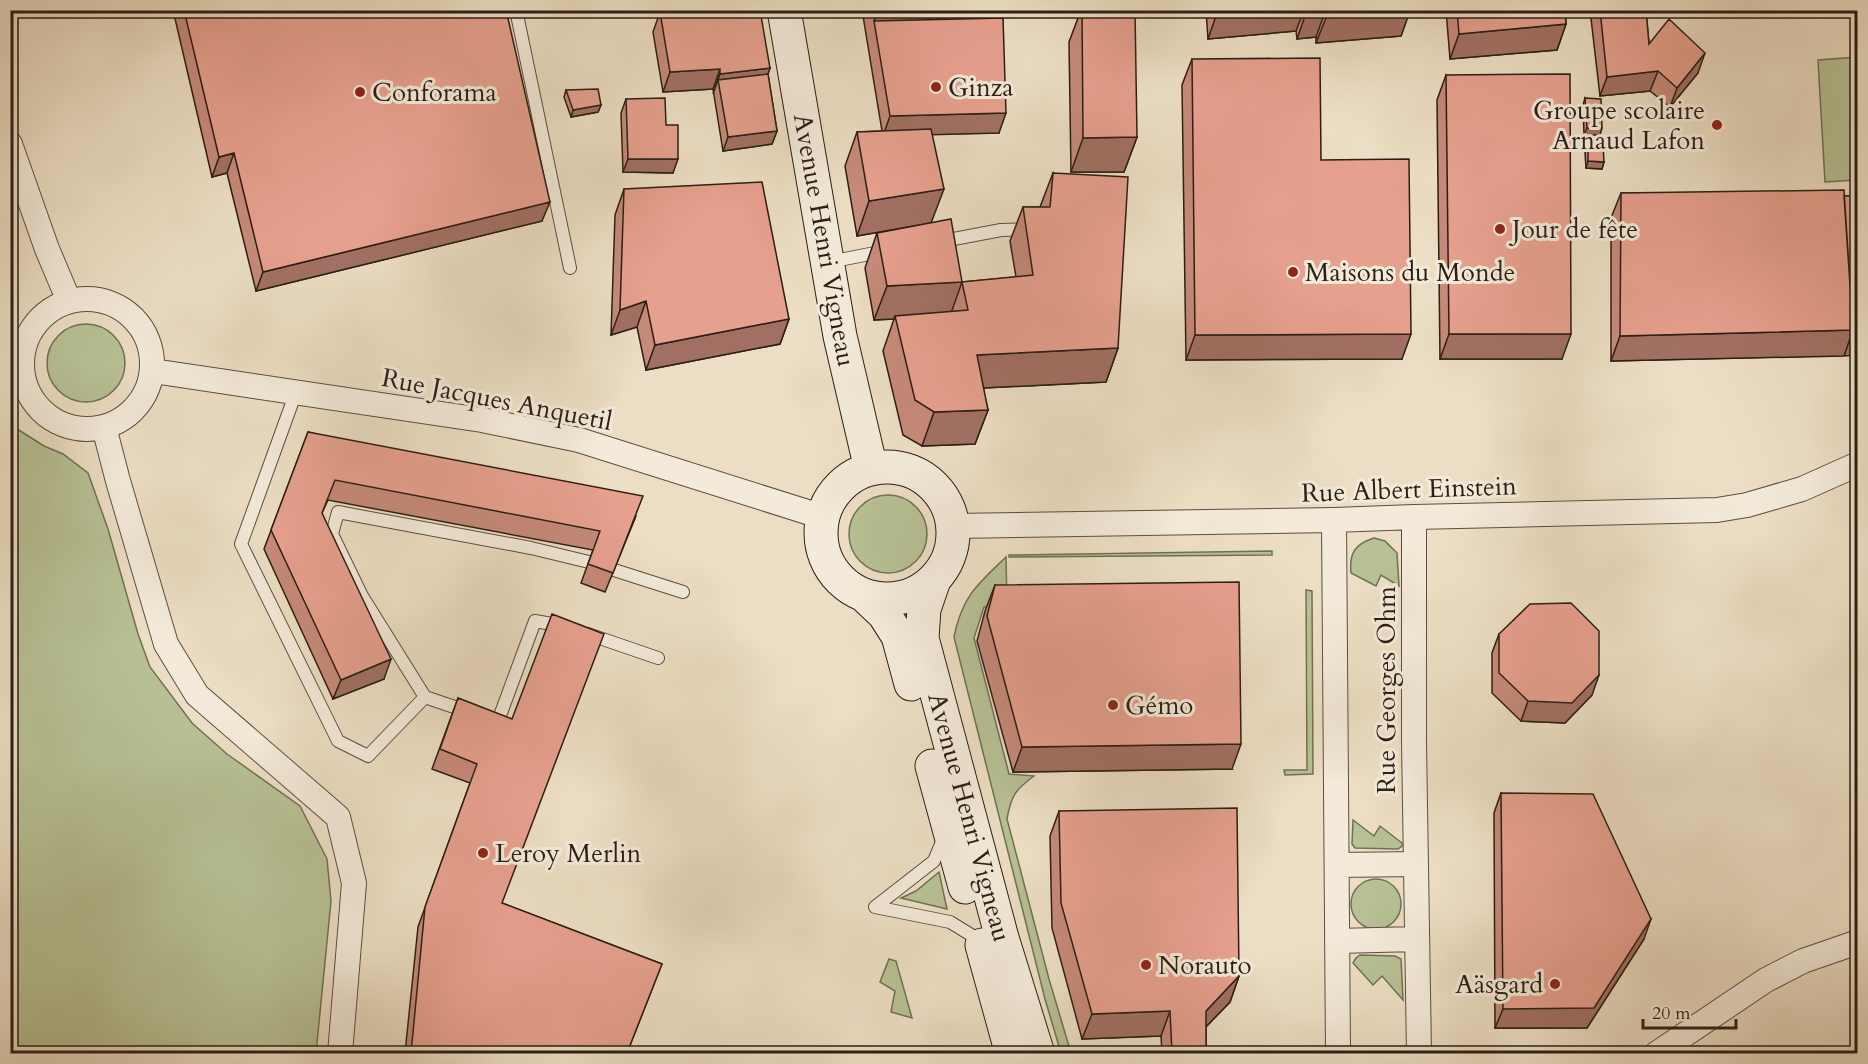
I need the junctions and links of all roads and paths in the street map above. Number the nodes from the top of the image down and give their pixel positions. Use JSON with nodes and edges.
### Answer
{"nodes":[{"id":1,"x":516,"y":10,"type":"edge"},
{"id":2,"x":783,"y":10,"type":"edge"},
{"id":3,"x":10,"y":144,"type":"edge"},
{"id":4,"x":1039,"y":228,"type":"edge"},
{"id":5,"x":929,"y":243,"type":"edge"},
{"id":6,"x":895,"y":250,"type":"edge"},
{"id":7,"x":828,"y":262,"type":"junction"},
{"id":8,"x":570,"y":268,"type":"dead end"},
{"id":9,"x":69,"y":301,"type":"junction"},
{"id":10,"x":153,"y":371,"type":"junction"},
{"id":11,"x":17,"y":384,"type":"edge"},
{"id":12,"x":296,"y":392,"type":"junction"},
{"id":13,"x":104,"y":427,"type":"junction"},
{"id":14,"x":1857,"y":464,"type":"edge"},
{"id":15,"x":870,"y":470,"type":"junction"},
{"id":16,"x":823,"y":517,"type":"junction"},
{"id":17,"x":1414,"y":517,"type":"junction"},
{"id":18,"x":1334,"y":520,"type":"junction"},
{"id":19,"x":953,"y":526,"type":"junction"},
{"id":20,"x":589,"y":562,"type":"edge"},
{"id":21,"x":614,"y":570,"type":"edge"},
{"id":22,"x":934,"y":580,"type":"junction"},
{"id":23,"x":683,"y":592,"type":"dead end"},
{"id":24,"x":865,"y":596,"type":"junction"},
{"id":25,"x":658,"y":658,"type":"dead end"},
{"id":26,"x":425,"y":698,"type":"junction"},
{"id":27,"x":948,"y":828,"type":"junction"},
{"id":28,"x":1416,"y":864,"type":"junction"},
{"id":29,"x":1337,"y":865,"type":"junction"},
{"id":30,"x":1417,"y":939,"type":"junction"},
{"id":31,"x":981,"y":941,"type":"junction"},
{"id":32,"x":1337,"y":941,"type":"junction"},
{"id":33,"x":1857,"y":942,"type":"edge"},
{"id":34,"x":340,"y":1053,"type":"edge"},
{"id":35,"x":1012,"y":1053,"type":"edge"},
{"id":36,"x":1038,"y":1053,"type":"edge"},
{"id":37,"x":1338,"y":1053,"type":"edge"},
{"id":38,"x":1419,"y":1053,"type":"edge"},
{"id":39,"x":1656,"y":1053,"type":"edge"}],
"edges":[{"from":1,"to":8,"type":"lane"},
{"from":2,"to":7,"type":"street","name":"Avenue Henri Vigneau"},
{"from":3,"to":9,"type":"street"},
{"from":4,"to":5,"type":"lane"},
{"from":6,"to":7,"type":"lane"},
{"from":7,"to":15,"type":"street","name":"Avenue Henri Vigneau"},
{"from":9,"to":10,"type":"street"},
{"from":9,"to":11,"type":"street"},
{"from":10,"to":12,"type":"street","name":"Rue Jacques Anquetil"},
{"from":10,"to":13,"type":"street"},
{"from":11,"to":13,"type":"street"},
{"from":12,"to":16,"type":"street","name":"Rue Jacques Anquetil"},
{"from":12,"to":26,"type":"lane"},
{"from":13,"to":34,"type":"street"},
{"from":14,"to":17,"type":"street","name":"Rue Albert Einstein"},
{"from":15,"to":16,"type":"street","name":"Avenue Henri Vigneau"},
{"from":15,"to":19,"type":"street","name":"Avenue Henri Vigneau"},
{"from":16,"to":24,"type":"street","name":"Avenue Henri Vigneau"},
{"from":17,"to":18,"type":"street","name":"Rue Albert Einstein"},
{"from":17,"to":28,"type":"street","name":"Rue Georges Ohm"},
{"from":18,"to":19,"type":"street","name":"Rue Albert Einstein"},
{"from":18,"to":29,"type":"street","name":"Rue Georges Ohm"},
{"from":19,"to":22,"type":"street","name":"Avenue Henri Vigneau"},
{"from":20,"to":26,"type":"lane"},
{"from":21,"to":23,"type":"lane"},
{"from":22,"to":24,"type":"street","name":"Avenue Henri Vigneau"},
{"from":22,"to":36,"type":"street","name":"Avenue Henri Vigneau"},
{"from":24,"to":27,"type":"street","name":"Avenue Henri Vigneau"},
{"from":25,"to":26,"type":"lane"},
{"from":27,"to":31,"type":"street","name":"Avenue Henri Vigneau"},
{"from":27,"to":31,"type":"lane"},
{"from":28,"to":29,"type":"street"},
{"from":28,"to":30,"type":"street","name":"Rue Georges Ohm"},
{"from":29,"to":32,"type":"street","name":"Rue Georges Ohm"},
{"from":30,"to":32,"type":"street"},
{"from":30,"to":38,"type":"street","name":"Rue Georges Ohm"},
{"from":31,"to":35,"type":"street","name":"Avenue Henri Vigneau"},
{"from":32,"to":37,"type":"street","name":"Rue Georges Ohm"},
{"from":33,"to":39,"type":"street"}]}
